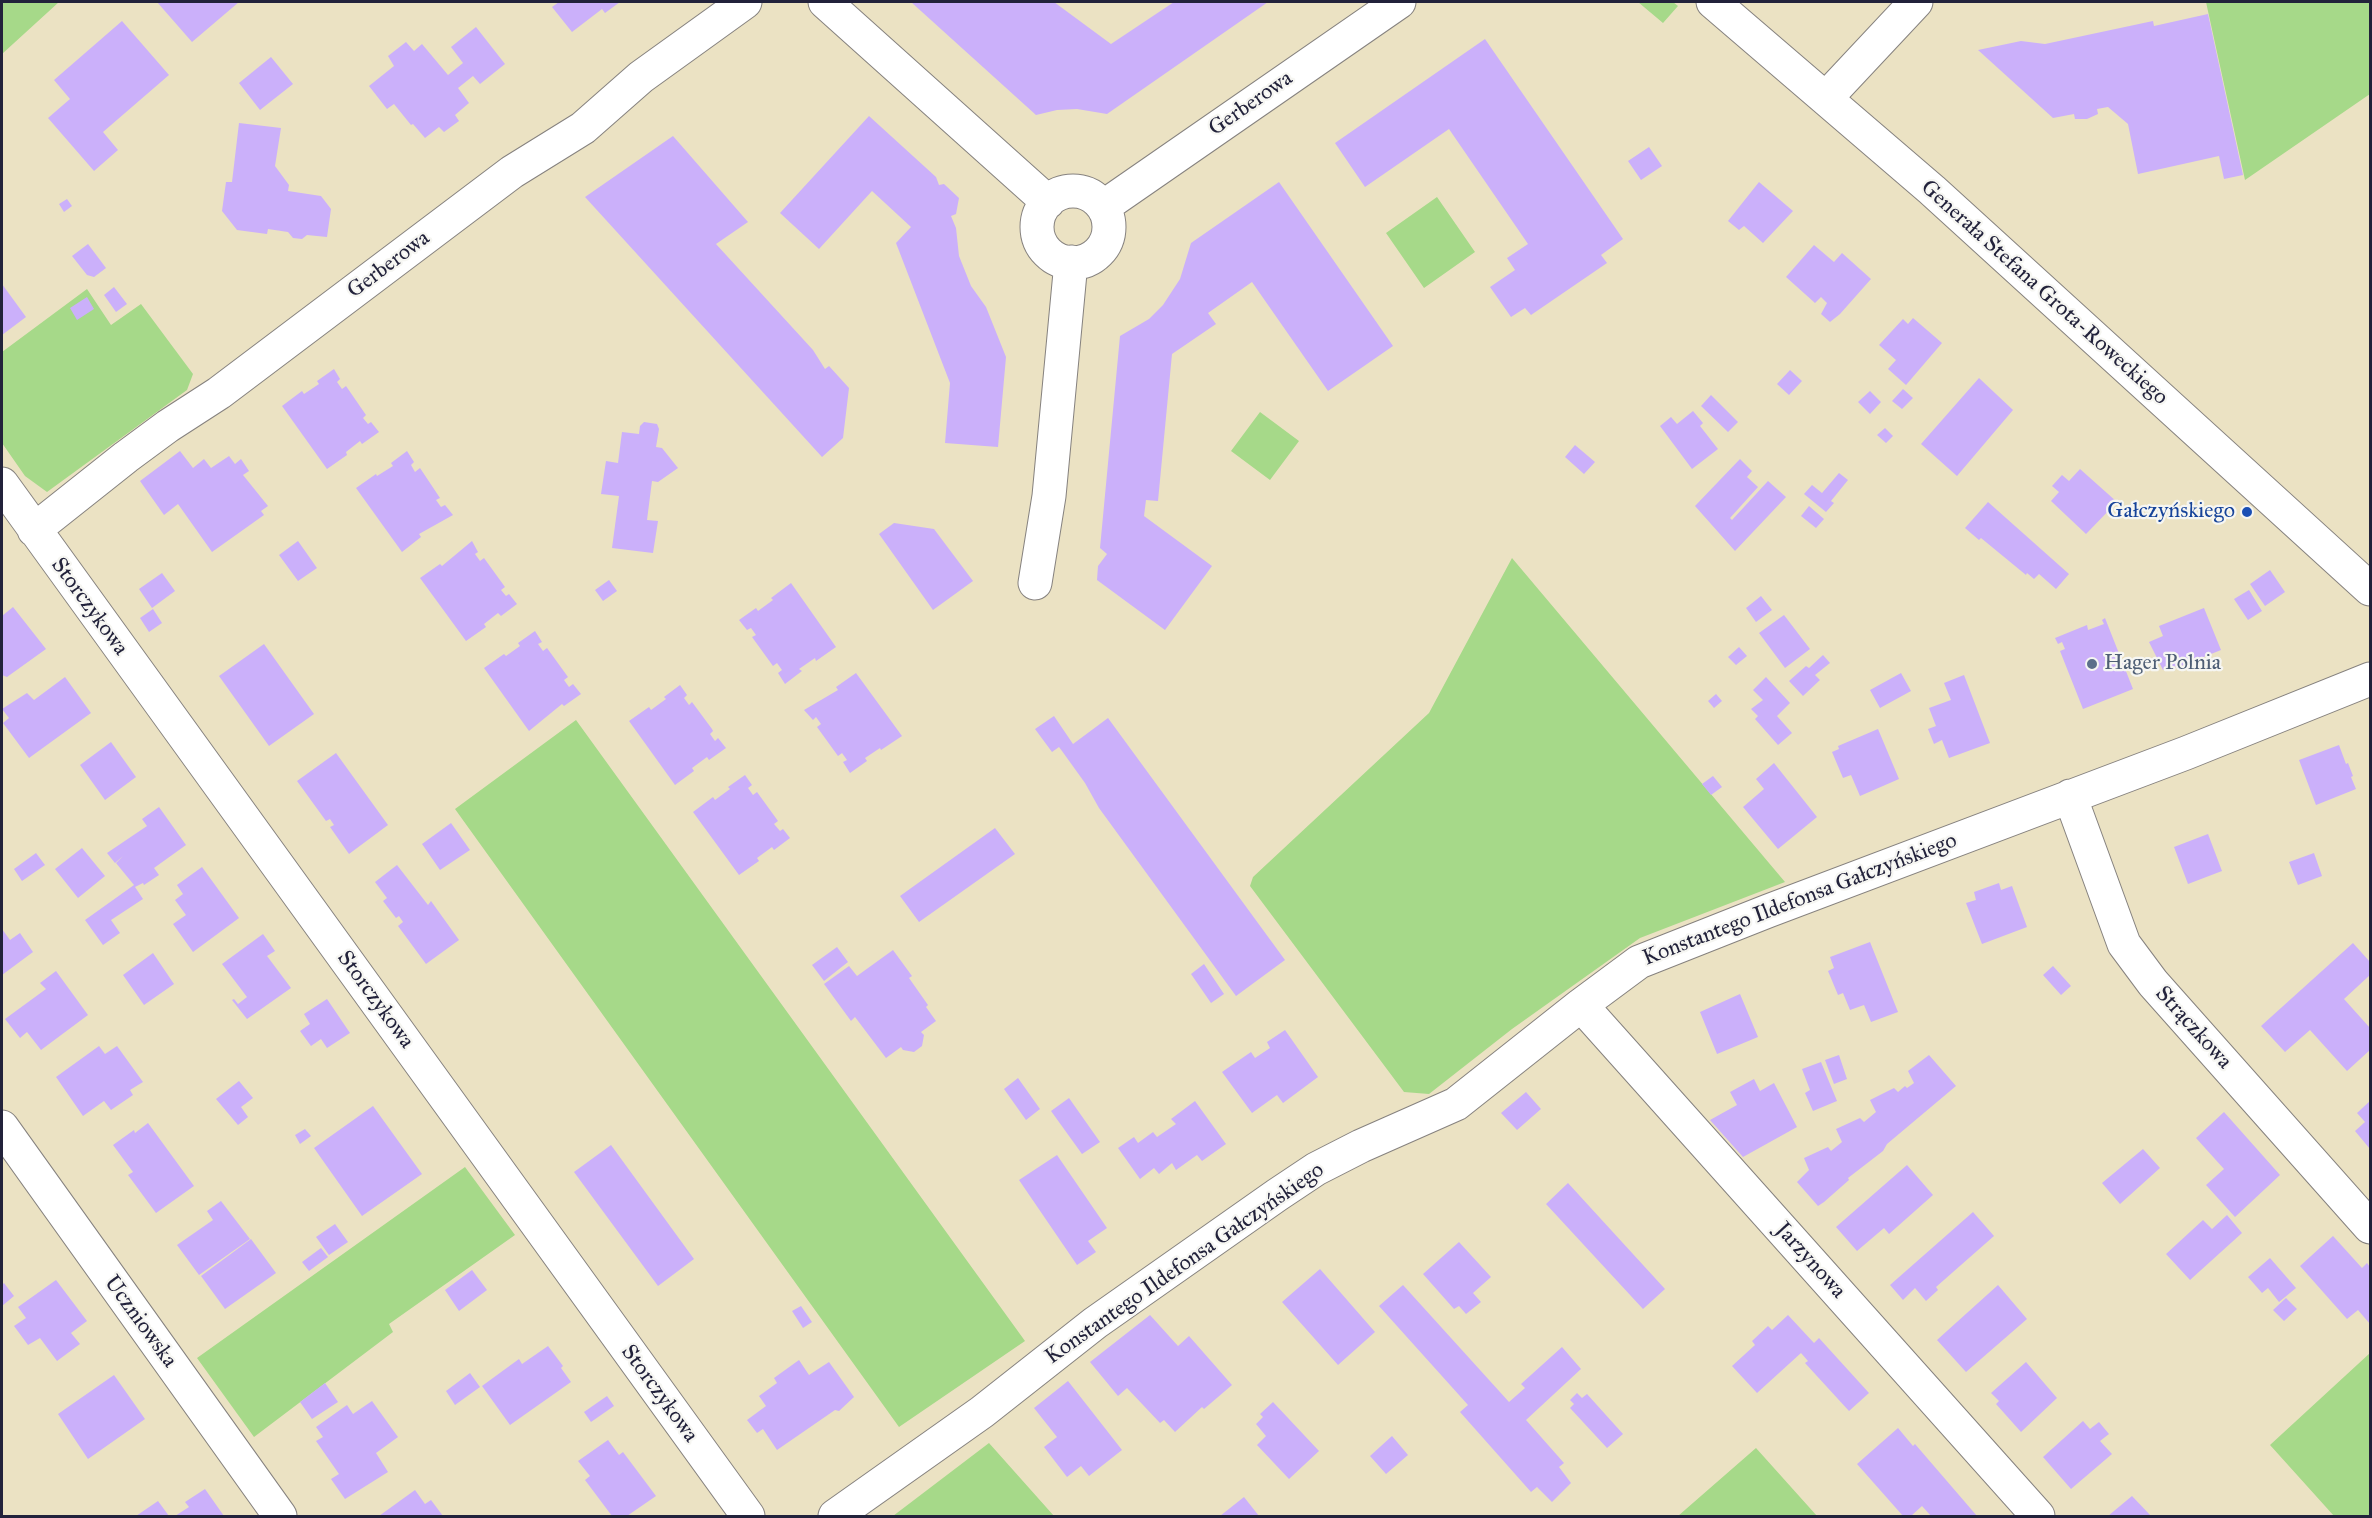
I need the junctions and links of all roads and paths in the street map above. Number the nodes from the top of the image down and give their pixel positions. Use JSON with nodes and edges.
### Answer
{"nodes":[{"id":1,"x":745,"y":2,"type":"edge"},
{"id":2,"x":825,"y":2,"type":"edge"},
{"id":3,"x":1399,"y":2,"type":"edge"},
{"id":4,"x":1713,"y":2,"type":"edge"},
{"id":5,"x":1916,"y":2,"type":"edge"},
{"id":6,"x":1827,"y":97,"type":"junction"},
{"id":7,"x":1048,"y":202,"type":"junction"},
{"id":8,"x":1103,"y":207,"type":"junction"},
{"id":9,"x":1071,"y":262,"type":"junction"},
{"id":10,"x":2,"y":484,"type":"edge"},
{"id":11,"x":34,"y":530,"type":"junction"},
{"id":12,"x":1035,"y":583,"type":"dead end"},
{"id":13,"x":2370,"y":590,"type":"edge"},
{"id":14,"x":2370,"y":679,"type":"edge"},
{"id":15,"x":2070,"y":796,"type":"junction"},
{"id":16,"x":1581,"y":1005,"type":"junction"},
{"id":17,"x":2,"y":1127,"type":"edge"},
{"id":18,"x":2370,"y":1227,"type":"edge"},
{"id":19,"x":280,"y":1516,"type":"edge"},
{"id":20,"x":748,"y":1516,"type":"edge"},
{"id":21,"x":835,"y":1516,"type":"edge"},
{"id":22,"x":2038,"y":1516,"type":"edge"}],
"edges":[{"from":1,"to":11,"type":"street","name":"Gerberowa"},
{"from":2,"to":7,"type":"street"},
{"from":3,"to":8,"type":"street","name":"Gerberowa"},
{"from":4,"to":6,"type":"street","name":"Generała Stefana Grota-Roweckiego"},
{"from":5,"to":6,"type":"street"},
{"from":6,"to":13,"type":"street","name":"Generała Stefana Grota-Roweckiego"},
{"from":7,"to":8,"type":"street"},
{"from":7,"to":9,"type":"street"},
{"from":8,"to":9,"type":"street"},
{"from":9,"to":12,"type":"street"},
{"from":10,"to":11,"type":"street","name":"Storczykowa"},
{"from":11,"to":20,"type":"street","name":"Storczykowa"},
{"from":14,"to":15,"type":"street","name":"Konstantego Ildefonsa Gałczyńskiego"},
{"from":15,"to":16,"type":"street","name":"Konstantego Ildefonsa Gałczyńskiego"},
{"from":15,"to":18,"type":"street","name":"Strączkowa"},
{"from":16,"to":21,"type":"street","name":"Konstantego Ildefonsa Gałczyńskiego"},
{"from":16,"to":22,"type":"street","name":"Jarzynowa"},
{"from":17,"to":19,"type":"street","name":"Uczniowska"}]}
